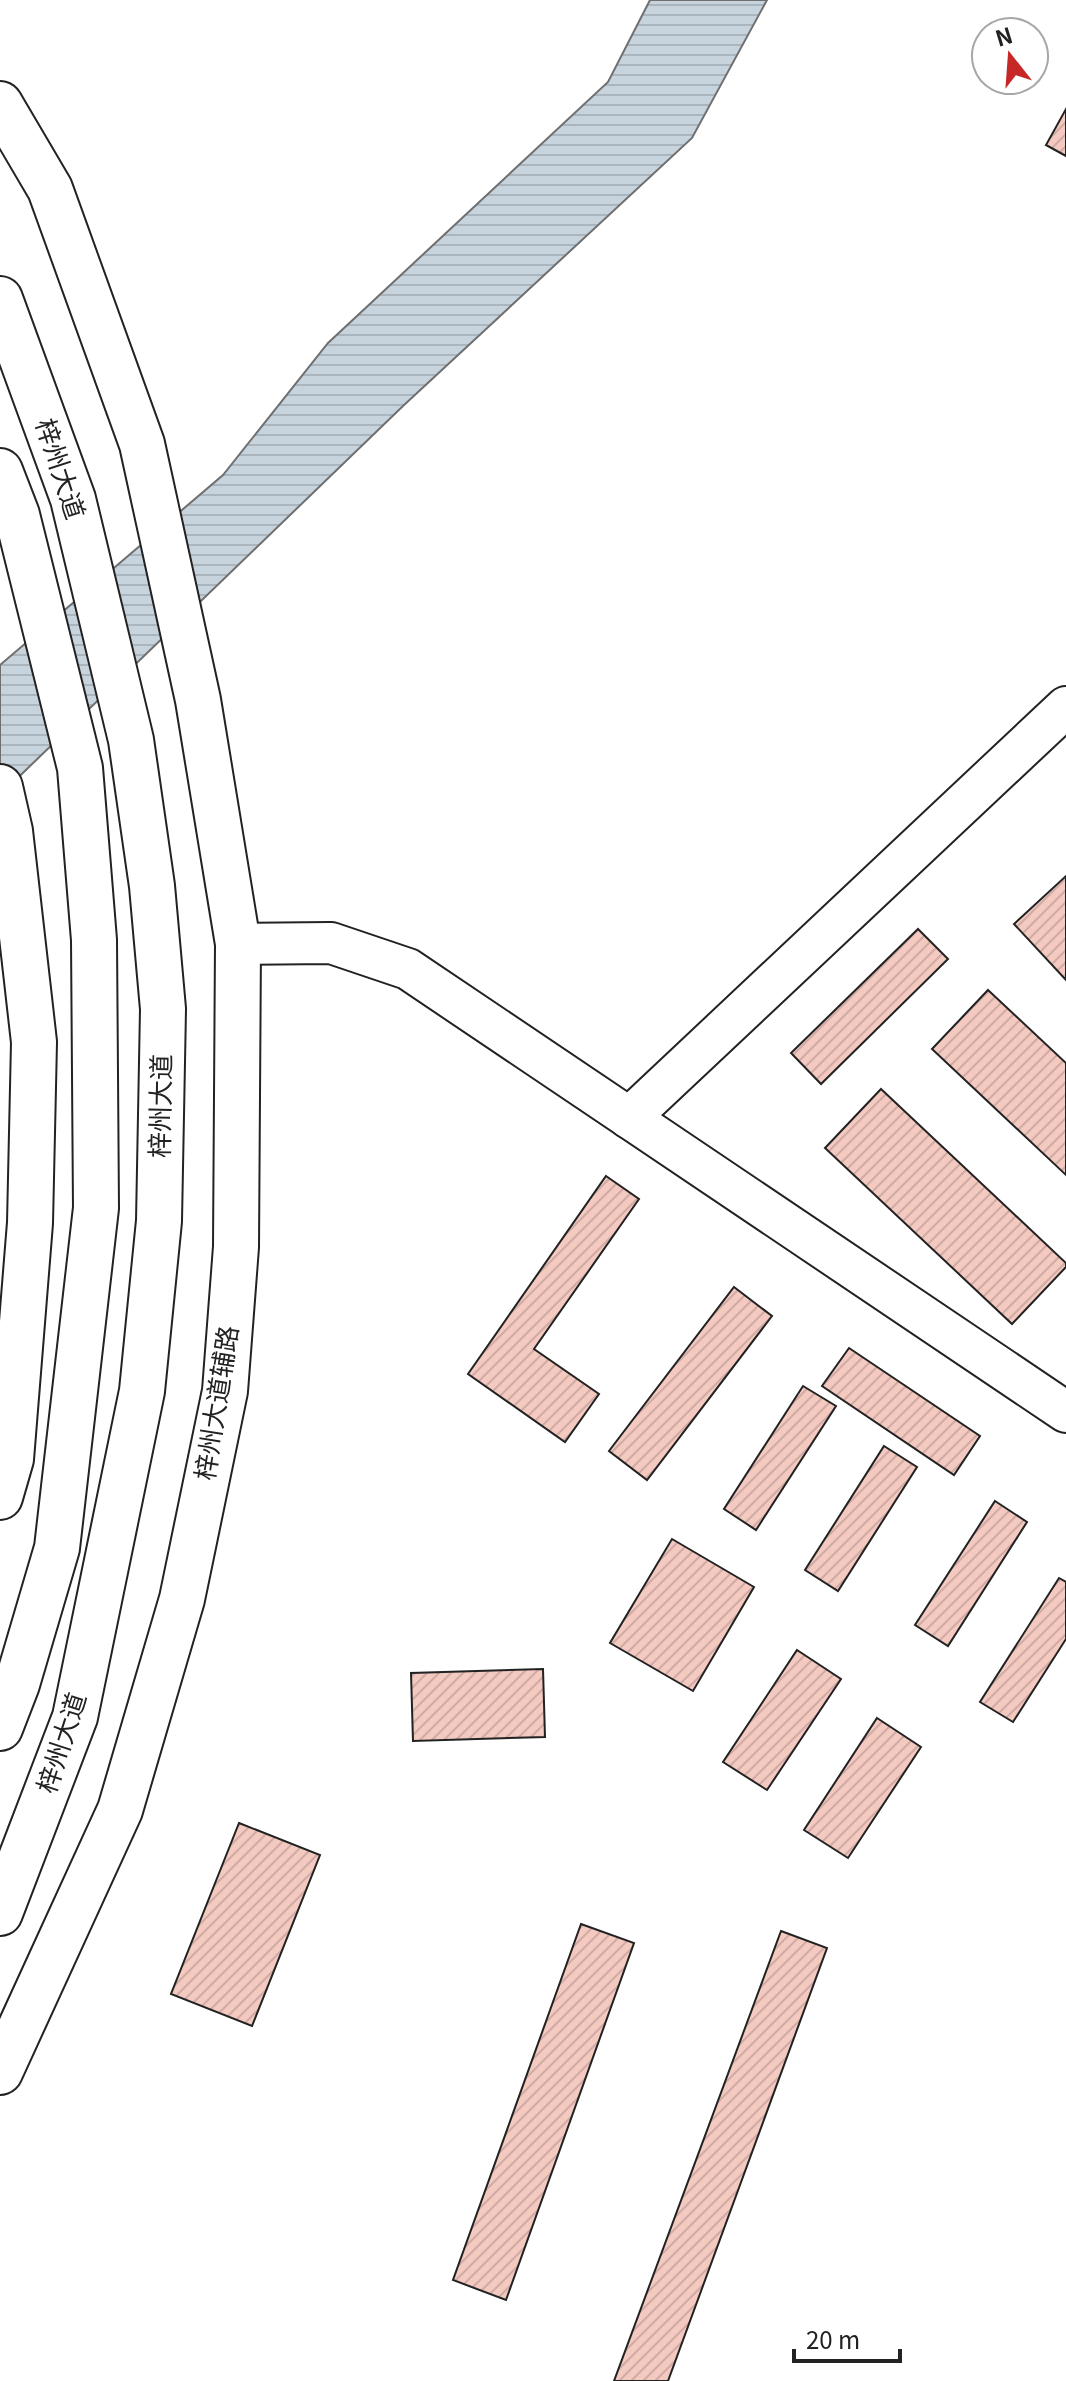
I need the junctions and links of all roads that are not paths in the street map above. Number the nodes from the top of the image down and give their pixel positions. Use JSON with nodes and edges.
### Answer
{"nodes":[{"id":1,"x":0,"y":104,"type":"edge"},
{"id":2,"x":0,"y":299,"type":"edge"},
{"id":3,"x":0,"y":471,"type":"edge"},
{"id":4,"x":1066,"y":707,"type":"edge"},
{"id":5,"x":0,"y":787,"type":"edge"},
{"id":6,"x":238,"y":944,"type":"junction"},
{"id":7,"x":629,"y":1118,"type":"junction"},
{"id":8,"x":1066,"y":1412,"type":"edge"},
{"id":9,"x":0,"y":1497,"type":"edge"},
{"id":10,"x":0,"y":1728,"type":"edge"},
{"id":11,"x":0,"y":1913,"type":"edge"},
{"id":12,"x":0,"y":2072,"type":"edge"}],
"edges":[{"from":1,"to":6,"type":"main road","name":"梓州大道辅路"},
{"from":2,"to":11,"type":"main road","name":"梓州大道"},
{"from":3,"to":10,"type":"main road"},
{"from":4,"to":7,"type":"street"},
{"from":5,"to":9,"type":"main road"},
{"from":6,"to":7,"type":"street"},
{"from":6,"to":12,"type":"main road","name":"梓州大道辅路"},
{"from":7,"to":8,"type":"street"}]}
